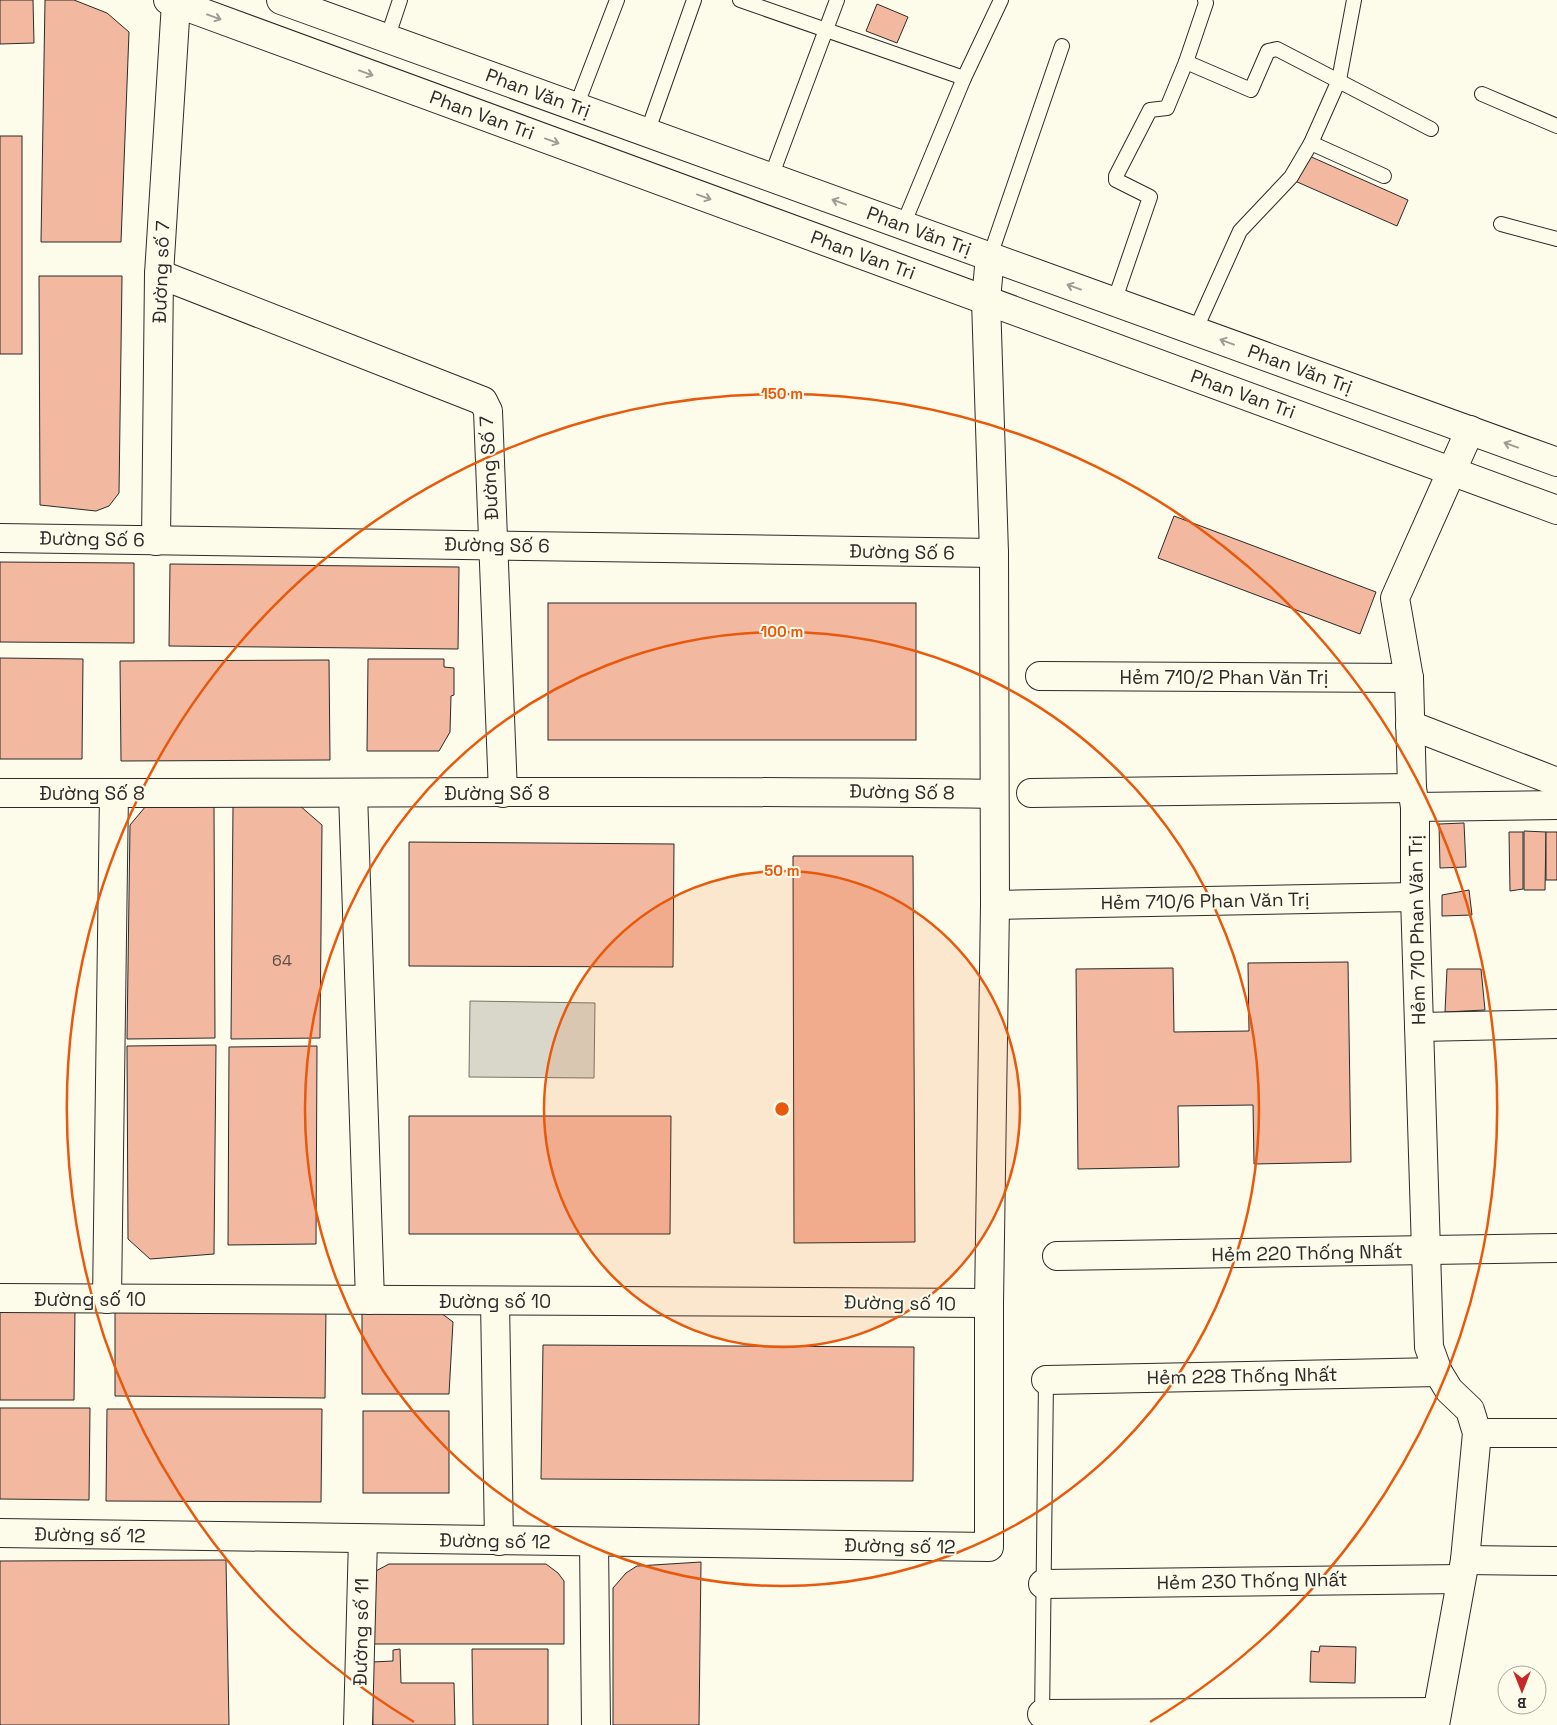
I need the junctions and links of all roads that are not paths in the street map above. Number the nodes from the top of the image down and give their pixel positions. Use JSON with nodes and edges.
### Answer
{"nodes":[{"id":1,"x":280,"y":0,"type":"edge"},
{"id":2,"x":400,"y":0,"type":"edge"},
{"id":3,"x":617,"y":0,"type":"edge"},
{"id":4,"x":694,"y":0,"type":"edge"},
{"id":5,"x":740,"y":0,"type":"edge"},
{"id":6,"x":837,"y":0,"type":"edge"},
{"id":7,"x":1001,"y":0,"type":"edge"},
{"id":8,"x":1205,"y":0,"type":"edge"},
{"id":9,"x":1354,"y":0,"type":"edge"},
{"id":10,"x":172,"y":1,"type":"edge"},
{"id":11,"x":826,"y":29,"type":"junction"},
{"id":12,"x":387,"y":39,"type":"junction"},
{"id":13,"x":1062,"y":46,"type":"dead end"},
{"id":14,"x":1186,"y":62,"type":"junction"},
{"id":15,"x":964,"y":78,"type":"junction"},
{"id":16,"x":1339,"y":80,"type":"junction"},
{"id":17,"x":1482,"y":94,"type":"dead end"},
{"id":18,"x":576,"y":107,"type":"junction"},
{"id":19,"x":1557,"y":126,"type":"edge"},
{"id":20,"x":1431,"y":129,"type":"dead end"},
{"id":21,"x":647,"y":132,"type":"junction"},
{"id":22,"x":1311,"y":143,"type":"junction"},
{"id":23,"x":1384,"y":176,"type":"dead end"},
{"id":24,"x":771,"y":177,"type":"junction"},
{"id":25,"x":1501,"y":224,"type":"dead end"},
{"id":26,"x":903,"y":225,"type":"junction"},
{"id":27,"x":1557,"y":238,"type":"edge"},
{"id":28,"x":990,"y":256,"type":"junction"},
{"id":29,"x":159,"y":274,"type":"junction"},
{"id":30,"x":986,"y":300,"type":"junction"},
{"id":31,"x":1114,"y":302,"type":"junction"},
{"id":32,"x":1195,"y":331,"type":"junction"},
{"id":33,"x":1470,"y":430,"type":"junction"},
{"id":34,"x":1557,"y":462,"type":"edge"},
{"id":35,"x":1452,"y":472,"type":"junction"},
{"id":36,"x":1557,"y":510,"type":"edge"},
{"id":37,"x":0,"y":538,"type":"edge"},
{"id":38,"x":156,"y":541,"type":"junction"},
{"id":39,"x":493,"y":545,"type":"junction"},
{"id":40,"x":994,"y":553,"type":"junction"},
{"id":41,"x":1040,"y":676,"type":"dead end"},
{"id":42,"x":1409,"y":678,"type":"junction"},
{"id":43,"x":1410,"y":724,"type":"junction"},
{"id":44,"x":1557,"y":782,"type":"edge"},
{"id":45,"x":0,"y":793,"type":"edge"},
{"id":46,"x":114,"y":793,"type":"junction"},
{"id":47,"x":353,"y":793,"type":"junction"},
{"id":48,"x":503,"y":793,"type":"junction"},
{"id":49,"x":1031,"y":793,"type":"dead end"},
{"id":50,"x":994,"y":794,"type":"junction"},
{"id":51,"x":1414,"y":798,"type":"junction"},
{"id":52,"x":1557,"y":806,"type":"edge"},
{"id":53,"x":1416,"y":898,"type":"junction"},
{"id":54,"x":995,"y":905,"type":"junction"},
{"id":55,"x":1557,"y":1024,"type":"edge"},
{"id":56,"x":1419,"y":1027,"type":"junction"},
{"id":57,"x":1557,"y":1248,"type":"edge"},
{"id":58,"x":1426,"y":1252,"type":"junction"},
{"id":59,"x":1057,"y":1256,"type":"dead end"},
{"id":60,"x":0,"y":1298,"type":"edge"},
{"id":61,"x":107,"y":1299,"type":"junction"},
{"id":62,"x":370,"y":1300,"type":"junction"},
{"id":63,"x":495,"y":1301,"type":"junction"},
{"id":64,"x":989,"y":1303,"type":"junction"},
{"id":65,"x":1438,"y":1372,"type":"junction"},
{"id":66,"x":1046,"y":1380,"type":"joint"},
{"id":67,"x":1478,"y":1432,"type":"junction"},
{"id":68,"x":1557,"y":1433,"type":"edge"},
{"id":69,"x":0,"y":1533,"type":"edge"},
{"id":70,"x":363,"y":1538,"type":"junction"},
{"id":71,"x":499,"y":1541,"type":"junction"},
{"id":72,"x":594,"y":1542,"type":"junction"},
{"id":73,"x":1557,"y":1561,"type":"edge"},
{"id":74,"x":1463,"y":1569,"type":"junction"},
{"id":75,"x":1043,"y":1584,"type":"junction"},
{"id":76,"x":1436,"y":1718,"type":"edge"},
{"id":77,"x":1042,"y":1719,"type":"edge"},
{"id":78,"x":358,"y":1725,"type":"edge"},
{"id":79,"x":596,"y":1725,"type":"edge"}],
"edges":[{"from":1,"to":12,"type":"street","name":"Phan Văn Trị"},
{"from":2,"to":12,"type":"lane"},
{"from":3,"to":18,"type":"lane"},
{"from":4,"to":21,"type":"lane"},
{"from":5,"to":11,"type":"lane"},
{"from":6,"to":11,"type":"lane"},
{"from":7,"to":15,"type":"lane"},
{"from":8,"to":14,"type":"lane"},
{"from":9,"to":16,"type":"lane"},
{"from":10,"to":29,"type":"street","name":"Đường số 7"},
{"from":10,"to":30,"type":"street","name":"Phan Van Tri","one_way":true},
{"from":11,"to":15,"type":"lane"},
{"from":11,"to":24,"type":"lane"},
{"from":12,"to":18,"type":"street","name":"Phan Văn Trị"},
{"from":13,"to":28,"type":"lane"},
{"from":14,"to":16,"type":"lane"},
{"from":14,"to":31,"type":"lane"},
{"from":15,"to":26,"type":"lane"},
{"from":16,"to":20,"type":"lane"},
{"from":16,"to":22,"type":"lane"},
{"from":17,"to":19,"type":"lane"},
{"from":18,"to":21,"type":"street","name":"Phan Văn Trị"},
{"from":21,"to":24,"type":"street","name":"Phan Văn Trị"},
{"from":22,"to":23,"type":"lane"},
{"from":22,"to":32,"type":"lane"},
{"from":26,"to":24,"type":"street","name":"Phan Văn Trị","one_way":true},
{"from":25,"to":27,"type":"lane"},
{"from":26,"to":28,"type":"street","name":"Phan Văn Trị"},
{"from":28,"to":30,"type":"street"},
{"from":31,"to":28,"type":"street","name":"Phan Văn Trị","one_way":true},
{"from":29,"to":38,"type":"street","name":"Đường số 7"},
{"from":29,"to":39,"type":"street","name":"Đường Số 7"},
{"from":30,"to":35,"type":"street","name":"Phan Van Tri"},
{"from":30,"to":40,"type":"street"},
{"from":31,"to":32,"type":"street","name":"Phan Văn Trị"},
{"from":33,"to":32,"type":"street","name":"Phan Văn Trị","one_way":true},
{"from":34,"to":33,"type":"street","name":"Phan Văn Trị","one_way":true},
{"from":33,"to":35,"type":"street","name":"Hẻm 710 Phan Văn Trị"},
{"from":35,"to":36,"type":"street","name":"Phan Van Tri"},
{"from":35,"to":42,"type":"street","name":"Hẻm 710 Phan Văn Trị"},
{"from":37,"to":38,"type":"street","name":"Đường Số 6"},
{"from":38,"to":39,"type":"street","name":"Đường Số 6"},
{"from":39,"to":40,"type":"street","name":"Đường Số 6"},
{"from":39,"to":48,"type":"street","name":"Đường Số 7"},
{"from":40,"to":50,"type":"street"},
{"from":41,"to":42,"type":"street","name":"Hẻm 710/2 Phan Văn Trị"},
{"from":42,"to":43,"type":"street","name":"Hẻm 710 Phan Văn Trị"},
{"from":43,"to":44,"type":"street"},
{"from":43,"to":51,"type":"street","name":"Hẻm 710 Phan Văn Trị"},
{"from":45,"to":46,"type":"street","name":"Đường Số 8"},
{"from":46,"to":47,"type":"street","name":"Đường Số 8"},
{"from":46,"to":61,"type":"street"},
{"from":47,"to":48,"type":"street","name":"Đường Số 8"},
{"from":47,"to":62,"type":"street"},
{"from":48,"to":50,"type":"street","name":"Đường Số 8"},
{"from":49,"to":51,"type":"street"},
{"from":50,"to":54,"type":"street"},
{"from":51,"to":52,"type":"street"},
{"from":51,"to":53,"type":"street","name":"Hẻm 710 Phan Văn Trị"},
{"from":53,"to":54,"type":"street","name":"Hẻm 710/6 Phan Văn Trị"},
{"from":53,"to":56,"type":"street","name":"Hẻm 710 Phan Văn Trị"},
{"from":54,"to":64,"type":"street"},
{"from":55,"to":56,"type":"street"},
{"from":56,"to":58,"type":"street","name":"Hẻm 710 Phan Văn Trị"},
{"from":57,"to":58,"type":"street","name":"Hẻm 220 Thống Nhất"},
{"from":58,"to":59,"type":"street","name":"Hẻm 220 Thống Nhất"},
{"from":58,"to":65,"type":"street","name":"Hẻm 710 Phan Văn Trị"},
{"from":60,"to":61,"type":"street","name":"Đường số 10"},
{"from":61,"to":62,"type":"street","name":"Đường số 10"},
{"from":62,"to":63,"type":"street","name":"Đường số 10"},
{"from":63,"to":64,"type":"street","name":"Đường số 10"},
{"from":63,"to":71,"type":"street"},
{"from":64,"to":72,"type":"street","name":"Đường số 12"},
{"from":65,"to":66,"type":"street","name":"Hẻm 228 Thống Nhất"},
{"from":65,"to":67,"type":"street","name":"Hẻm 710 Phan Văn Trị"},
{"from":66,"to":75,"type":"lane"},
{"from":67,"to":68,"type":"street"},
{"from":67,"to":74,"type":"street"},
{"from":69,"to":70,"type":"street","name":"Đường số 12"},
{"from":70,"to":71,"type":"street","name":"Đường số 12"},
{"from":70,"to":78,"type":"street","name":"Đường số 11"},
{"from":71,"to":72,"type":"street","name":"Đường số 12"},
{"from":72,"to":79,"type":"street"},
{"from":73,"to":74,"type":"street","name":"Hẻm 230 Thống Nhất"},
{"from":74,"to":75,"type":"street","name":"Hẻm 230 Thống Nhất"},
{"from":74,"to":76,"type":"street"},
{"from":75,"to":77,"type":"lane"},
{"from":76,"to":77,"type":"street"}]}
